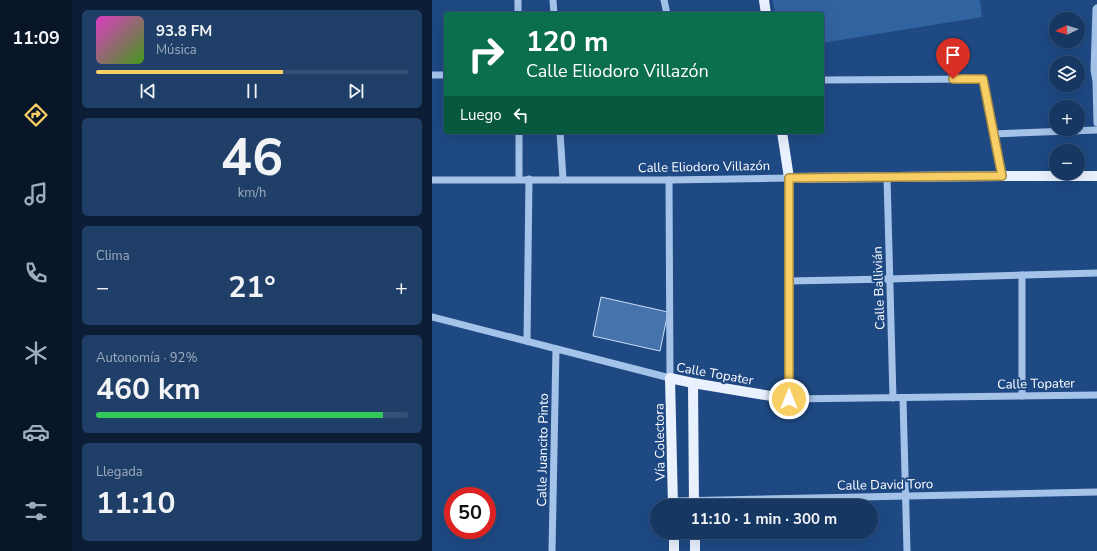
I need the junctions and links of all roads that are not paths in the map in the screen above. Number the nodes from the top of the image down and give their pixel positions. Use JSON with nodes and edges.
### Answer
{"nodes":[{"id":1,"x":518,"y":0,"type":"edge"},
{"id":2,"x":553,"y":0,"type":"edge"},
{"id":3,"x":664,"y":0,"type":"edge"},
{"id":4,"x":764,"y":0,"type":"edge"},
{"id":5,"x":1097,"y":8,"type":"edge"},
{"id":6,"x":518,"y":12,"type":"edge"},
{"id":7,"x":554,"y":12,"type":"edge"},
{"id":8,"x":667,"y":12,"type":"edge"},
{"id":9,"x":766,"y":12,"type":"edge"},
{"id":10,"x":432,"y":75,"type":"edge"},
{"id":11,"x":444,"y":75,"type":"edge"},
{"id":12,"x":824,"y":80,"type":"edge"},
{"id":13,"x":1096,"y":81,"type":"edge"},
{"id":14,"x":1097,"y":123,"type":"edge"},
{"id":15,"x":1097,"y":130,"type":"edge"},
{"id":16,"x":519,"y":134,"type":"edge"},
{"id":17,"x":560,"y":134,"type":"edge"},
{"id":18,"x":782,"y":134,"type":"edge"},
{"id":19,"x":993,"y":134,"type":"junction"},
{"id":20,"x":1002,"y":176,"type":"junction"},
{"id":21,"x":1097,"y":176,"type":"edge"},
{"id":22,"x":887,"y":177,"type":"junction"},
{"id":23,"x":789,"y":178,"type":"junction"},
{"id":24,"x":519,"y":179,"type":"junction"},
{"id":25,"x":530,"y":179,"type":"junction"},
{"id":26,"x":563,"y":179,"type":"junction"},
{"id":27,"x":432,"y":180,"type":"edge"},
{"id":28,"x":669,"y":180,"type":"junction"},
{"id":29,"x":1097,"y":272,"type":"edge"},
{"id":30,"x":1022,"y":275,"type":"junction"},
{"id":31,"x":889,"y":279,"type":"junction"},
{"id":32,"x":789,"y":281,"type":"junction"},
{"id":33,"x":432,"y":317,"type":"edge"},
{"id":34,"x":527,"y":341,"type":"junction"},
{"id":35,"x":556,"y":348,"type":"junction"},
{"id":36,"x":670,"y":378,"type":"junction"},
{"id":37,"x":693,"y":383,"type":"junction"},
{"id":38,"x":1097,"y":395,"type":"edge"},
{"id":39,"x":1022,"y":396,"type":"junction"},
{"id":40,"x":893,"y":398,"type":"junction"},
{"id":41,"x":903,"y":398,"type":"junction"},
{"id":42,"x":789,"y":399,"type":"junction"},
{"id":43,"x":1097,"y":492,"type":"edge"},
{"id":44,"x":905,"y":496,"type":"junction"},
{"id":45,"x":673,"y":499,"type":"edge"},
{"id":46,"x":694,"y":499,"type":"edge"},
{"id":47,"x":815,"y":499,"type":"edge"},
{"id":48,"x":674,"y":539,"type":"edge"},
{"id":49,"x":695,"y":539,"type":"edge"},
{"id":50,"x":552,"y":551,"type":"edge"},
{"id":51,"x":674,"y":551,"type":"edge"},
{"id":52,"x":695,"y":551,"type":"edge"},
{"id":53,"x":907,"y":551,"type":"edge"}],
"edges":[{"from":1,"to":6,"type":"street"},
{"from":2,"to":7,"type":"street"},
{"from":3,"to":8,"type":"street"},
{"from":4,"to":9,"type":"main road"},
{"from":5,"to":13,"type":"street"},
{"from":10,"to":11,"type":"street"},
{"from":12,"to":19,"type":"street"},
{"from":13,"to":14,"type":"street"},
{"from":15,"to":19,"type":"street"},
{"from":16,"to":24,"type":"street"},
{"from":17,"to":26,"type":"street"},
{"from":18,"to":23,"type":"main road"},
{"from":19,"to":20,"type":"street"},
{"from":20,"to":21,"type":"main road","name":"Calle Eliodoro Villazón"},
{"from":20,"to":22,"type":"main road","name":"Calle Eliodoro Villazón"},
{"from":22,"to":23,"type":"main road","name":"Calle Eliodoro Villazón"},
{"from":22,"to":31,"type":"street","name":"Calle Ballivián"},
{"from":23,"to":28,"type":"street","name":"Calle Eliodoro Villazón"},
{"from":23,"to":32,"type":"main road"},
{"from":24,"to":25,"type":"street","name":"Calle Eliodoro Villazón"},
{"from":24,"to":27,"type":"street","name":"Calle Eliodoro Villazón"},
{"from":25,"to":26,"type":"street","name":"Calle Eliodoro Villazón"},
{"from":25,"to":34,"type":"street"},
{"from":26,"to":28,"type":"street","name":"Calle Eliodoro Villazón"},
{"from":28,"to":36,"type":"street"},
{"from":29,"to":30,"type":"street"},
{"from":30,"to":31,"type":"street"},
{"from":30,"to":39,"type":"street"},
{"from":31,"to":32,"type":"street"},
{"from":31,"to":40,"type":"street","name":"Calle Ballivián"},
{"from":32,"to":42,"type":"main road"},
{"from":33,"to":34,"type":"street","name":"Calle Topater"},
{"from":34,"to":35,"type":"street","name":"Calle Topater"},
{"from":35,"to":36,"type":"street","name":"Calle Topater"},
{"from":35,"to":50,"type":"street","name":"Calle Juancito Pinto"},
{"from":36,"to":37,"type":"main road","name":"Calle Topater"},
{"from":36,"to":45,"type":"main road","name":"Vía Colectora"},
{"from":37,"to":42,"type":"main road","name":"Calle Topater"},
{"from":37,"to":46,"type":"main road"},
{"from":38,"to":39,"type":"street","name":"Calle Topater"},
{"from":39,"to":41,"type":"street","name":"Calle Topater"},
{"from":40,"to":41,"type":"street","name":"Calle Topater"},
{"from":40,"to":42,"type":"street","name":"Calle Topater"},
{"from":41,"to":44,"type":"street"},
{"from":43,"to":44,"type":"street","name":"Calle David Toro"},
{"from":44,"to":47,"type":"street","name":"Calle David Toro"},
{"from":44,"to":53,"type":"street"},
{"from":48,"to":51,"type":"main road"},
{"from":49,"to":52,"type":"main road"}]}
